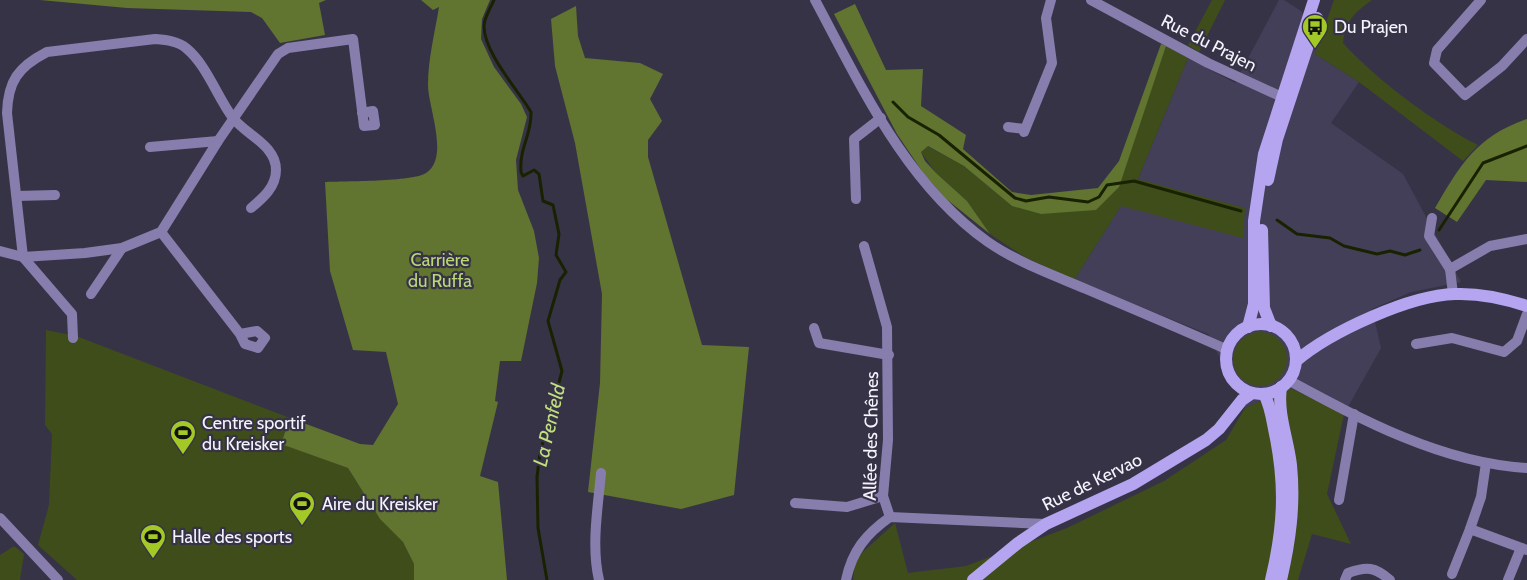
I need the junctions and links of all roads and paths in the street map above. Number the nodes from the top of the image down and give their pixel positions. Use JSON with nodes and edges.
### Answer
{"nodes":[{"id":1,"x":815,"y":0,"type":"edge"},
{"id":2,"x":1051,"y":0,"type":"edge"},
{"id":3,"x":1091,"y":0,"type":"edge"},
{"id":4,"x":1314,"y":0,"type":"edge"},
{"id":5,"x":1322,"y":0,"type":"edge"},
{"id":6,"x":1482,"y":0,"type":"edge"},
{"id":7,"x":1527,"y":39,"type":"edge"},
{"id":8,"x":1282,"y":97,"type":"junction"},
{"id":9,"x":362,"y":113,"type":"dead end"},
{"id":10,"x":3,"y":114,"type":"edge"},
{"id":11,"x":881,"y":118,"type":"junction"},
{"id":12,"x":234,"y":119,"type":"junction"},
{"id":13,"x":1008,"y":127,"type":"dead end"},
{"id":14,"x":218,"y":141,"type":"junction"},
{"id":15,"x":150,"y":147,"type":"dead end"},
{"id":16,"x":55,"y":195,"type":"dead end"},
{"id":17,"x":17,"y":196,"type":"junction"},
{"id":18,"x":856,"y":198,"type":"dead end"},
{"id":19,"x":251,"y":208,"type":"dead end"},
{"id":20,"x":1432,"y":218,"type":"dead end"},
{"id":21,"x":161,"y":232,"type":"junction"},
{"id":22,"x":1527,"y":238,"type":"edge"},
{"id":23,"x":864,"y":246,"type":"dead end"},
{"id":24,"x":122,"y":248,"type":"junction"},
{"id":25,"x":0,"y":251,"type":"edge"},
{"id":26,"x":23,"y":257,"type":"junction"},
{"id":27,"x":1450,"y":269,"type":"junction"},
{"id":28,"x":91,"y":294,"type":"dead end"},
{"id":29,"x":1453,"y":294,"type":"junction"},
{"id":30,"x":1527,"y":306,"type":"edge"},
{"id":31,"x":1527,"y":314,"type":"edge"},
{"id":32,"x":1271,"y":326,"type":"junction"},
{"id":33,"x":1248,"y":327,"type":"junction"},
{"id":34,"x":814,"y":328,"type":"dead end"},
{"id":35,"x":240,"y":334,"type":"dead end"},
{"id":36,"x":73,"y":338,"type":"dead end"},
{"id":37,"x":1290,"y":339,"type":"junction"},
{"id":38,"x":1318,"y":343,"type":"junction"},
{"id":39,"x":1416,"y":344,"type":"dead end"},
{"id":40,"x":1228,"y":350,"type":"junction"},
{"id":41,"x":889,"y":355,"type":"junction"},
{"id":42,"x":1296,"y":361,"type":"junction"},
{"id":43,"x":1235,"y":384,"type":"junction"},
{"id":44,"x":1285,"y":384,"type":"junction"},
{"id":45,"x":1258,"y":394,"type":"junction"},
{"id":46,"x":1354,"y":414,"type":"junction"},
{"id":47,"x":1228,"y":419,"type":"junction"},
{"id":48,"x":1486,"y":463,"type":"junction"},
{"id":49,"x":1527,"y":468,"type":"edge"},
{"id":50,"x":601,"y":473,"type":"dead end"},
{"id":51,"x":883,"y":496,"type":"junction"},
{"id":52,"x":1339,"y":500,"type":"dead end"},
{"id":53,"x":795,"y":503,"type":"dead end"},
{"id":54,"x":890,"y":517,"type":"junction"},
{"id":55,"x":0,"y":518,"type":"edge"},
{"id":56,"x":1046,"y":524,"type":"junction"},
{"id":57,"x":1470,"y":529,"type":"junction"},
{"id":58,"x":1524,"y":549,"type":"edge"},
{"id":59,"x":1452,"y":574,"type":"dead end"},
{"id":60,"x":58,"y":580,"type":"edge"},
{"id":61,"x":599,"y":580,"type":"edge"},
{"id":62,"x":846,"y":580,"type":"edge"},
{"id":63,"x":973,"y":580,"type":"edge"},
{"id":64,"x":1270,"y":580,"type":"edge"},
{"id":65,"x":1281,"y":580,"type":"edge"},
{"id":66,"x":1345,"y":580,"type":"edge"},
{"id":67,"x":1390,"y":580,"type":"edge"},
{"id":68,"x":1508,"y":580,"type":"edge"}],
"edges":[{"from":1,"to":11,"type":"street"},
{"from":2,"to":13,"type":"street"},
{"from":3,"to":8,"type":"street","name":"Rue du Prajen"},
{"from":4,"to":8,"type":"main road"},
{"from":5,"to":32,"type":"main road"},
{"from":6,"to":7,"type":"street"},
{"from":8,"to":33,"type":"main road"},
{"from":9,"to":12,"type":"street"},
{"from":10,"to":12,"type":"street"},
{"from":10,"to":17,"type":"street"},
{"from":11,"to":18,"type":"street"},
{"from":11,"to":40,"type":"street"},
{"from":12,"to":14,"type":"street"},
{"from":12,"to":19,"type":"street"},
{"from":14,"to":15,"type":"street"},
{"from":14,"to":21,"type":"street"},
{"from":16,"to":17,"type":"street"},
{"from":17,"to":26,"type":"street"},
{"from":20,"to":27,"type":"street"},
{"from":21,"to":24,"type":"street"},
{"from":21,"to":35,"type":"street"},
{"from":22,"to":27,"type":"street"},
{"from":23,"to":41,"type":"street","name":"Allée des Chênes"},
{"from":24,"to":26,"type":"street"},
{"from":24,"to":28,"type":"street"},
{"from":25,"to":26,"type":"street"},
{"from":26,"to":36,"type":"street"},
{"from":27,"to":29,"type":"street"},
{"from":29,"to":30,"type":"main road"},
{"from":29,"to":38,"type":"main road"},
{"from":31,"to":39,"type":"street"},
{"from":32,"to":33,"type":"main road"},
{"from":32,"to":37,"type":"main road"},
{"from":33,"to":40,"type":"main road"},
{"from":34,"to":41,"type":"street","name":"Allée des Chênes"},
{"from":37,"to":38,"type":"main road"},
{"from":37,"to":42,"type":"main road"},
{"from":38,"to":42,"type":"main road"},
{"from":40,"to":43,"type":"main road"},
{"from":41,"to":51,"type":"street","name":"Allée des Chênes"},
{"from":42,"to":44,"type":"main road"},
{"from":43,"to":45,"type":"main road"},
{"from":43,"to":47,"type":"main road"},
{"from":44,"to":45,"type":"main road"},
{"from":44,"to":46,"type":"street"},
{"from":44,"to":65,"type":"main road"},
{"from":45,"to":47,"type":"main road","name":"Rue de Kervao"},
{"from":45,"to":64,"type":"main road"},
{"from":46,"to":48,"type":"street"},
{"from":46,"to":52,"type":"street"},
{"from":47,"to":56,"type":"main road","name":"Rue de Kervao"},
{"from":48,"to":49,"type":"street"},
{"from":48,"to":57,"type":"street"},
{"from":50,"to":61,"type":"street"},
{"from":51,"to":53,"type":"street"},
{"from":51,"to":54,"type":"street","name":"Allée des Chênes"},
{"from":54,"to":56,"type":"street"},
{"from":54,"to":62,"type":"street"},
{"from":55,"to":60,"type":"street"},
{"from":56,"to":63,"type":"main road","name":"Rue de Kervao"},
{"from":57,"to":58,"type":"street"},
{"from":57,"to":59,"type":"street"},
{"from":58,"to":68,"type":"street"},
{"from":66,"to":67,"type":"street"}]}
